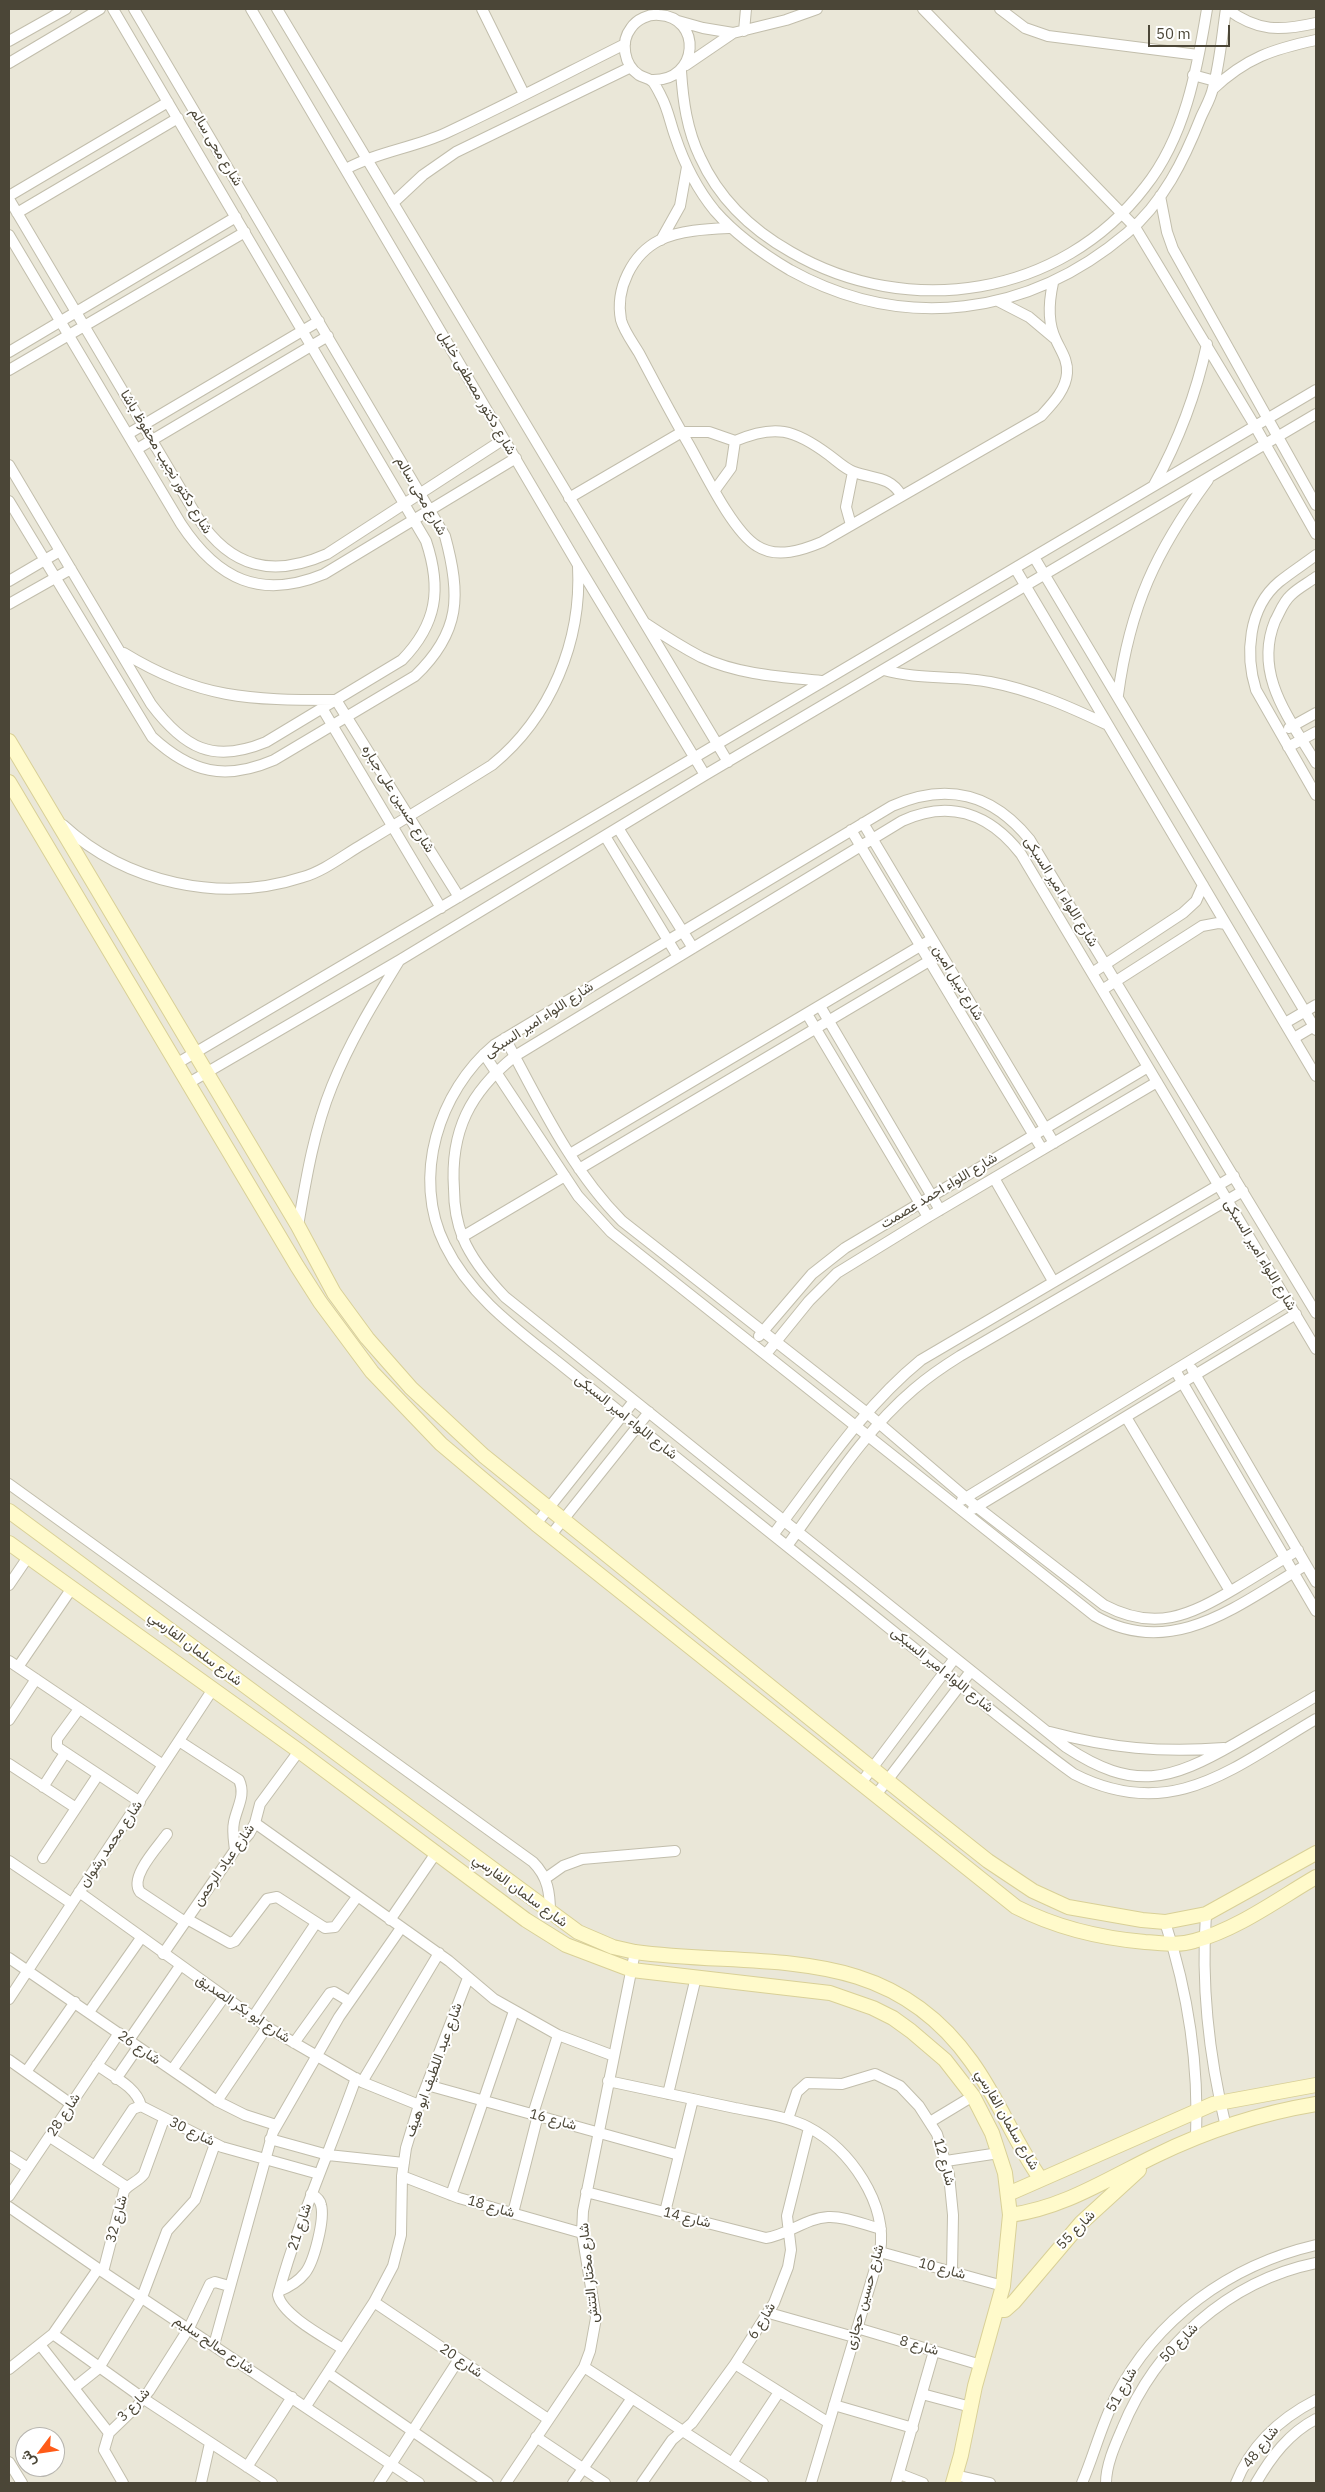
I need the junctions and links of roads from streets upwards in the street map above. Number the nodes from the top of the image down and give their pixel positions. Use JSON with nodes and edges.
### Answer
{"nodes":[{"id":1,"x":66,"y":9,"type":"edge"},
{"id":2,"x":100,"y":9,"type":"edge"},
{"id":3,"x":113,"y":9,"type":"edge"},
{"id":4,"x":134,"y":9,"type":"edge"},
{"id":5,"x":252,"y":9,"type":"edge"},
{"id":6,"x":277,"y":9,"type":"edge"},
{"id":7,"x":482,"y":9,"type":"edge"},
{"id":8,"x":637,"y":9,"type":"edge"},
{"id":9,"x":746,"y":9,"type":"edge"},
{"id":10,"x":817,"y":9,"type":"edge"},
{"id":11,"x":924,"y":9,"type":"edge"},
{"id":12,"x":1000,"y":9,"type":"edge"},
{"id":13,"x":1207,"y":9,"type":"edge"},
{"id":14,"x":1226,"y":9,"type":"edge"},
{"id":15,"x":671,"y":15,"type":"edge"},
{"id":16,"x":637,"y":22,"type":"junction"},
{"id":17,"x":1316,"y":23,"type":"edge"},
{"id":18,"x":744,"y":31,"type":"junction"},
{"id":19,"x":733,"y":34,"type":"junction"},
{"id":20,"x":1316,"y":40,"type":"edge"},
{"id":21,"x":9,"y":42,"type":"edge"},
{"id":22,"x":624,"y":44,"type":"junction"},
{"id":23,"x":1198,"y":55,"type":"junction"},
{"id":24,"x":9,"y":63,"type":"edge"},
{"id":25,"x":631,"y":67,"type":"junction"},
{"id":26,"x":682,"y":69,"type":"junction"},
{"id":27,"x":1193,"y":75,"type":"junction"},
{"id":28,"x":652,"y":80,"type":"junction"},
{"id":29,"x":1214,"y":85,"type":"junction"},
{"id":30,"x":524,"y":94,"type":"junction"},
{"id":31,"x":168,"y":102,"type":"junction"},
{"id":32,"x":178,"y":118,"type":"junction"},
{"id":33,"x":367,"y":158,"type":"junction"},
{"id":34,"x":687,"y":168,"type":"junction"},
{"id":35,"x":346,"y":169,"type":"junction"},
{"id":36,"x":1160,"y":196,"type":"junction"},
{"id":37,"x":9,"y":197,"type":"edge"},
{"id":38,"x":393,"y":203,"type":"junction"},
{"id":39,"x":17,"y":213,"type":"junction"},
{"id":40,"x":1122,"y":214,"type":"junction"},
{"id":41,"x":236,"y":217,"type":"junction"},
{"id":42,"x":1135,"y":227,"type":"junction"},
{"id":43,"x":731,"y":228,"type":"junction"},
{"id":44,"x":245,"y":232,"type":"junction"},
{"id":45,"x":9,"y":234,"type":"edge"},
{"id":46,"x":661,"y":240,"type":"junction"},
{"id":47,"x":1053,"y":282,"type":"junction"},
{"id":48,"x":998,"y":301,"type":"junction"},
{"id":49,"x":76,"y":312,"type":"junction"},
{"id":50,"x":60,"y":321,"type":"junction"},
{"id":51,"x":319,"y":321,"type":"junction"},
{"id":52,"x":84,"y":326,"type":"junction"},
{"id":53,"x":303,"y":330,"type":"junction"},
{"id":54,"x":69,"y":335,"type":"junction"},
{"id":55,"x":328,"y":336,"type":"junction"},
{"id":56,"x":1055,"y":339,"type":"junction"},
{"id":57,"x":1207,"y":344,"type":"junction"},
{"id":58,"x":312,"y":346,"type":"junction"},
{"id":59,"x":9,"y":352,"type":"edge"},
{"id":60,"x":9,"y":370,"type":"edge"},
{"id":61,"x":1316,"y":390,"type":"edge"},
{"id":62,"x":1316,"y":414,"type":"edge"},
{"id":63,"x":1267,"y":419,"type":"junction"},
{"id":64,"x":143,"y":425,"type":"junction"},
{"id":65,"x":1255,"y":426,"type":"junction"},
{"id":66,"x":682,"y":432,"type":"junction"},
{"id":67,"x":128,"y":434,"type":"junction"},
{"id":68,"x":1277,"y":437,"type":"junction"},
{"id":69,"x":504,"y":439,"type":"junction"},
{"id":70,"x":152,"y":440,"type":"junction"},
{"id":71,"x":736,"y":441,"type":"junction"},
{"id":72,"x":1266,"y":444,"type":"junction"},
{"id":73,"x":137,"y":449,"type":"junction"},
{"id":74,"x":516,"y":458,"type":"junction"},
{"id":75,"x":9,"y":465,"type":"edge"},
{"id":76,"x":853,"y":472,"type":"junction"},
{"id":77,"x":1210,"y":477,"type":"junction"},
{"id":78,"x":1154,"y":485,"type":"junction"},
{"id":79,"x":715,"y":490,"type":"junction"},
{"id":80,"x":420,"y":493,"type":"junction"},
{"id":81,"x":901,"y":495,"type":"junction"},
{"id":82,"x":569,"y":498,"type":"junction"},
{"id":83,"x":9,"y":500,"type":"edge"},
{"id":84,"x":404,"y":503,"type":"junction"},
{"id":85,"x":1316,"y":505,"type":"edge"},
{"id":86,"x":431,"y":510,"type":"junction"},
{"id":87,"x":198,"y":518,"type":"junction"},
{"id":88,"x":415,"y":521,"type":"junction"},
{"id":89,"x":851,"y":525,"type":"junction"},
{"id":90,"x":184,"y":528,"type":"junction"},
{"id":91,"x":1316,"y":534,"type":"edge"},
{"id":92,"x":60,"y":551,"type":"junction"},
{"id":93,"x":1316,"y":555,"type":"edge"},
{"id":94,"x":1034,"y":557,"type":"junction"},
{"id":95,"x":45,"y":560,"type":"junction"},
{"id":96,"x":256,"y":564,"type":"junction"},
{"id":97,"x":578,"y":564,"type":"junction"},
{"id":98,"x":1015,"y":568,"type":"junction"},
{"id":99,"x":71,"y":569,"type":"junction"},
{"id":100,"x":1045,"y":575,"type":"junction"},
{"id":101,"x":1316,"y":577,"type":"edge"},
{"id":102,"x":55,"y":578,"type":"junction"},
{"id":103,"x":9,"y":581,"type":"edge"},
{"id":104,"x":248,"y":582,"type":"junction"},
{"id":105,"x":1026,"y":586,"type":"junction"},
{"id":106,"x":9,"y":604,"type":"edge"},
{"id":107,"x":643,"y":622,"type":"junction"},
{"id":108,"x":121,"y":652,"type":"junction"},
{"id":109,"x":884,"y":670,"type":"junction"},
{"id":110,"x":824,"y":681,"type":"junction"},
{"id":111,"x":1118,"y":694,"type":"junction"},
{"id":112,"x":336,"y":700,"type":"junction"},
{"id":113,"x":322,"y":708,"type":"junction"},
{"id":114,"x":1316,"y":713,"type":"edge"},
{"id":115,"x":346,"y":716,"type":"junction"},
{"id":116,"x":332,"y":725,"type":"junction"},
{"id":117,"x":1108,"y":725,"type":"junction"},
{"id":118,"x":1294,"y":725,"type":"junction"},
{"id":119,"x":1316,"y":732,"type":"edge"},
{"id":120,"x":1280,"y":733,"type":"junction"},
{"id":121,"x":1302,"y":740,"type":"junction"},
{"id":122,"x":9,"y":742,"type":"edge"},
{"id":123,"x":717,"y":744,"type":"junction"},
{"id":124,"x":1288,"y":747,"type":"junction"},
{"id":125,"x":694,"y":757,"type":"junction"},
{"id":126,"x":728,"y":762,"type":"junction"},
{"id":127,"x":1316,"y":763,"type":"edge"},
{"id":128,"x":705,"y":775,"type":"junction"},
{"id":129,"x":9,"y":782,"type":"edge"},
{"id":130,"x":1316,"y":795,"type":"edge"},
{"id":131,"x":409,"y":816,"type":"junction"},
{"id":132,"x":56,"y":819,"type":"junction"},
{"id":133,"x":863,"y":823,"type":"junction"},
{"id":134,"x":392,"y":826,"type":"junction"},
{"id":135,"x":618,"y":828,"type":"junction"},
{"id":136,"x":851,"y":830,"type":"junction"},
{"id":137,"x":605,"y":836,"type":"junction"},
{"id":138,"x":872,"y":838,"type":"junction"},
{"id":139,"x":860,"y":846,"type":"junction"},
{"id":140,"x":1203,"y":886,"type":"junction"},
{"id":141,"x":459,"y":897,"type":"junction"},
{"id":142,"x":441,"y":908,"type":"junction"},
{"id":143,"x":1226,"y":924,"type":"junction"},
{"id":144,"x":682,"y":931,"type":"junction"},
{"id":145,"x":668,"y":939,"type":"junction"},
{"id":146,"x":932,"y":939,"type":"junction"},
{"id":147,"x":920,"y":946,"type":"junction"},
{"id":148,"x":692,"y":948,"type":"junction"},
{"id":149,"x":941,"y":954,"type":"junction"},
{"id":150,"x":678,"y":957,"type":"junction"},
{"id":151,"x":400,"y":960,"type":"junction"},
{"id":152,"x":930,"y":961,"type":"junction"},
{"id":153,"x":1106,"y":964,"type":"junction"},
{"id":154,"x":1092,"y":973,"type":"junction"},
{"id":155,"x":1116,"y":981,"type":"junction"},
{"id":156,"x":1102,"y":990,"type":"junction"},
{"id":157,"x":1316,"y":1005,"type":"edge"},
{"id":158,"x":820,"y":1006,"type":"junction"},
{"id":159,"x":1305,"y":1012,"type":"junction"},
{"id":160,"x":807,"y":1014,"type":"junction"},
{"id":161,"x":829,"y":1021,"type":"junction"},
{"id":162,"x":1284,"y":1023,"type":"junction"},
{"id":163,"x":1315,"y":1027,"type":"edge"},
{"id":164,"x":816,"y":1029,"type":"junction"},
{"id":165,"x":505,"y":1038,"type":"junction"},
{"id":166,"x":1294,"y":1038,"type":"junction"},
{"id":167,"x":194,"y":1054,"type":"junction"},
{"id":168,"x":484,"y":1054,"type":"junction"},
{"id":169,"x":515,"y":1056,"type":"junction"},
{"id":170,"x":176,"y":1064,"type":"junction"},
{"id":171,"x":1148,"y":1067,"type":"junction"},
{"id":172,"x":497,"y":1072,"type":"junction"},
{"id":173,"x":205,"y":1073,"type":"junction"},
{"id":174,"x":1316,"y":1076,"type":"edge"},
{"id":175,"x":1157,"y":1082,"type":"junction"},
{"id":176,"x":187,"y":1084,"type":"junction"},
{"id":177,"x":1045,"y":1128,"type":"junction"},
{"id":178,"x":1033,"y":1135,"type":"junction"},
{"id":179,"x":1054,"y":1143,"type":"junction"},
{"id":180,"x":1042,"y":1150,"type":"junction"},
{"id":181,"x":570,"y":1154,"type":"junction"},
{"id":182,"x":579,"y":1169,"type":"junction"},
{"id":183,"x":565,"y":1176,"type":"junction"},
{"id":184,"x":1234,"y":1176,"type":"junction"},
{"id":185,"x":994,"y":1178,"type":"junction"},
{"id":186,"x":1219,"y":1185,"type":"junction"},
{"id":187,"x":1243,"y":1191,"type":"junction"},
{"id":188,"x":932,"y":1196,"type":"junction"},
{"id":189,"x":1228,"y":1200,"type":"junction"},
{"id":190,"x":920,"y":1203,"type":"junction"},
{"id":191,"x":940,"y":1210,"type":"junction"},
{"id":192,"x":928,"y":1217,"type":"junction"},
{"id":193,"x":298,"y":1226,"type":"junction"},
{"id":194,"x":462,"y":1237,"type":"junction"},
{"id":195,"x":1053,"y":1281,"type":"junction"},
{"id":196,"x":1288,"y":1301,"type":"junction"},
{"id":197,"x":1296,"y":1314,"type":"junction"},
{"id":198,"x":1316,"y":1314,"type":"edge"},
{"id":199,"x":763,"y":1332,"type":"junction"},
{"id":200,"x":776,"y":1342,"type":"junction"},
{"id":201,"x":753,"y":1343,"type":"junction"},
{"id":202,"x":1316,"y":1349,"type":"edge"},
{"id":203,"x":766,"y":1354,"type":"junction"},
{"id":204,"x":1188,"y":1362,"type":"junction"},
{"id":205,"x":1176,"y":1370,"type":"junction"},
{"id":206,"x":1196,"y":1375,"type":"junction"},
{"id":207,"x":1183,"y":1382,"type":"junction"},
{"id":208,"x":634,"y":1401,"type":"junction"},
{"id":209,"x":649,"y":1412,"type":"junction"},
{"id":210,"x":867,"y":1413,"type":"junction"},
{"id":211,"x":623,"y":1414,"type":"junction"},
{"id":212,"x":1126,"y":1417,"type":"junction"},
{"id":213,"x":879,"y":1423,"type":"junction"},
{"id":214,"x":856,"y":1426,"type":"junction"},
{"id":215,"x":638,"y":1427,"type":"junction"},
{"id":216,"x":868,"y":1436,"type":"junction"},
{"id":217,"x":9,"y":1484,"type":"edge"},
{"id":218,"x":966,"y":1497,"type":"junction"},
{"id":219,"x":954,"y":1504,"type":"junction"},
{"id":220,"x":977,"y":1507,"type":"junction"},
{"id":221,"x":549,"y":1508,"type":"junction"},
{"id":222,"x":9,"y":1511,"type":"edge"},
{"id":223,"x":966,"y":1514,"type":"junction"},
{"id":224,"x":564,"y":1520,"type":"junction"},
{"id":225,"x":784,"y":1521,"type":"junction"},
{"id":226,"x":536,"y":1524,"type":"junction"},
{"id":227,"x":797,"y":1532,"type":"junction"},
{"id":228,"x":773,"y":1535,"type":"junction"},
{"id":229,"x":551,"y":1536,"type":"junction"},
{"id":230,"x":9,"y":1543,"type":"edge"},
{"id":231,"x":787,"y":1546,"type":"junction"},
{"id":232,"x":1298,"y":1550,"type":"junction"},
{"id":233,"x":28,"y":1557,"type":"junction"},
{"id":234,"x":1285,"y":1558,"type":"junction"},
{"id":235,"x":1306,"y":1565,"type":"junction"},
{"id":236,"x":1294,"y":1572,"type":"junction"},
{"id":237,"x":1316,"y":1582,"type":"edge"},
{"id":238,"x":9,"y":1585,"type":"edge"},
{"id":239,"x":72,"y":1588,"type":"junction"},
{"id":240,"x":1230,"y":1591,"type":"junction"},
{"id":241,"x":1316,"y":1611,"type":"edge"},
{"id":242,"x":955,"y":1658,"type":"junction"},
{"id":243,"x":9,"y":1660,"type":"edge"},
{"id":244,"x":18,"y":1667,"type":"junction"},
{"id":245,"x":971,"y":1671,"type":"junction"},
{"id":246,"x":944,"y":1672,"type":"junction"},
{"id":247,"x":36,"y":1679,"type":"junction"},
{"id":248,"x":960,"y":1685,"type":"junction"},
{"id":249,"x":213,"y":1689,"type":"junction"},
{"id":250,"x":1316,"y":1696,"type":"edge"},
{"id":251,"x":79,"y":1709,"type":"junction"},
{"id":252,"x":1316,"y":1719,"type":"edge"},
{"id":253,"x":9,"y":1720,"type":"edge"},
{"id":254,"x":1047,"y":1731,"type":"junction"},
{"id":255,"x":179,"y":1740,"type":"junction"},
{"id":256,"x":1227,"y":1748,"type":"junction"},
{"id":257,"x":299,"y":1751,"type":"junction"},
{"id":258,"x":65,"y":1753,"type":"junction"},
{"id":259,"x":9,"y":1764,"type":"edge"},
{"id":260,"x":163,"y":1765,"type":"junction"},
{"id":261,"x":873,"y":1769,"type":"junction"},
{"id":262,"x":98,"y":1775,"type":"junction"},
{"id":263,"x":888,"y":1780,"type":"junction"},
{"id":264,"x":861,"y":1783,"type":"junction"},
{"id":265,"x":43,"y":1787,"type":"junction"},
{"id":266,"x":876,"y":1795,"type":"junction"},
{"id":267,"x":140,"y":1802,"type":"junction"},
{"id":268,"x":76,"y":1808,"type":"junction"},
{"id":269,"x":255,"y":1823,"type":"junction"},
{"id":270,"x":167,"y":1834,"type":"dead end"},
{"id":271,"x":235,"y":1850,"type":"junction"},
{"id":272,"x":675,"y":1851,"type":"dead end"},
{"id":273,"x":1316,"y":1853,"type":"edge"},
{"id":274,"x":436,"y":1854,"type":"junction"},
{"id":275,"x":43,"y":1858,"type":"dead end"},
{"id":276,"x":9,"y":1861,"type":"edge"},
{"id":277,"x":1316,"y":1877,"type":"edge"},
{"id":278,"x":546,"y":1878,"type":"junction"},
{"id":279,"x":79,"y":1892,"type":"junction"},
{"id":280,"x":357,"y":1897,"type":"junction"},
{"id":281,"x":71,"y":1903,"type":"junction"},
{"id":282,"x":550,"y":1913,"type":"junction"},
{"id":283,"x":1206,"y":1914,"type":"junction"},
{"id":284,"x":390,"y":1920,"type":"junction"},
{"id":285,"x":186,"y":1921,"type":"junction"},
{"id":286,"x":1165,"y":1922,"type":"junction"},
{"id":287,"x":316,"y":1923,"type":"junction"},
{"id":288,"x":401,"y":1928,"type":"junction"},
{"id":289,"x":141,"y":1938,"type":"junction"},
{"id":290,"x":1205,"y":1938,"type":"junction"},
{"id":291,"x":1172,"y":1944,"type":"junction"},
{"id":292,"x":635,"y":1952,"type":"junction"},
{"id":293,"x":439,"y":1953,"type":"junction"},
{"id":294,"x":163,"y":1954,"type":"junction"},
{"id":295,"x":9,"y":1958,"type":"edge"},
{"id":296,"x":180,"y":1966,"type":"junction"},
{"id":297,"x":632,"y":1970,"type":"junction"},
{"id":298,"x":28,"y":1971,"type":"junction"},
{"id":299,"x":696,"y":1976,"type":"junction"},
{"id":300,"x":468,"y":1978,"type":"junction"},
{"id":301,"x":224,"y":1997,"type":"junction"},
{"id":302,"x":9,"y":1999,"type":"edge"},
{"id":303,"x":75,"y":2002,"type":"junction"},
{"id":304,"x":349,"y":2002,"type":"junction"},
{"id":305,"x":514,"y":2011,"type":"junction"},
{"id":306,"x":89,"y":2012,"type":"junction"},
{"id":307,"x":253,"y":2017,"type":"junction"},
{"id":308,"x":267,"y":2028,"type":"junction"},
{"id":309,"x":119,"y":2033,"type":"junction"},
{"id":310,"x":558,"y":2035,"type":"junction"},
{"id":311,"x":129,"y":2040,"type":"junction"},
{"id":312,"x":294,"y":2044,"type":"junction"},
{"id":313,"x":138,"y":2047,"type":"junction"},
{"id":314,"x":315,"y":2056,"type":"junction"},
{"id":315,"x":614,"y":2056,"type":"junction"},
{"id":316,"x":10,"y":2063,"type":"edge"},
{"id":317,"x":97,"y":2065,"type":"junction"},
{"id":318,"x":172,"y":2070,"type":"junction"},
{"id":319,"x":26,"y":2072,"type":"junction"},
{"id":320,"x":116,"y":2079,"type":"junction"},
{"id":321,"x":359,"y":2080,"type":"junction"},
{"id":322,"x":608,"y":2081,"type":"junction"},
{"id":323,"x":1316,"y":2084,"type":"edge"},
{"id":324,"x":427,"y":2085,"type":"junction"},
{"id":325,"x":668,"y":2094,"type":"junction"},
{"id":326,"x":973,"y":2096,"type":"junction"},
{"id":327,"x":694,"y":2099,"type":"junction"},
{"id":328,"x":483,"y":2100,"type":"junction"},
{"id":329,"x":217,"y":2101,"type":"junction"},
{"id":330,"x":1220,"y":2102,"type":"junction"},
{"id":331,"x":71,"y":2104,"type":"junction"},
{"id":332,"x":1316,"y":2104,"type":"edge"},
{"id":333,"x":419,"y":2105,"type":"junction"},
{"id":334,"x":141,"y":2106,"type":"junction"},
{"id":335,"x":1197,"y":2112,"type":"junction"},
{"id":336,"x":535,"y":2115,"type":"junction"},
{"id":337,"x":164,"y":2118,"type":"junction"},
{"id":338,"x":788,"y":2119,"type":"junction"},
{"id":339,"x":930,"y":2122,"type":"junction"},
{"id":340,"x":276,"y":2125,"type":"junction"},
{"id":341,"x":1226,"y":2127,"type":"junction"},
{"id":342,"x":809,"y":2128,"type":"junction"},
{"id":343,"x":598,"y":2132,"type":"junction"},
{"id":344,"x":50,"y":2137,"type":"junction"},
{"id":345,"x":1196,"y":2138,"type":"junction"},
{"id":346,"x":270,"y":2139,"type":"junction"},
{"id":347,"x":215,"y":2144,"type":"junction"},
{"id":348,"x":1000,"y":2153,"type":"junction"},
{"id":349,"x":1159,"y":2154,"type":"junction"},
{"id":350,"x":328,"y":2155,"type":"junction"},
{"id":351,"x":679,"y":2155,"type":"junction"},
{"id":352,"x":9,"y":2156,"type":"edge"},
{"id":353,"x":264,"y":2158,"type":"junction"},
{"id":354,"x":946,"y":2161,"type":"junction"},
{"id":355,"x":404,"y":2163,"type":"junction"},
{"id":356,"x":95,"y":2166,"type":"junction"},
{"id":357,"x":28,"y":2168,"type":"junction"},
{"id":358,"x":320,"y":2174,"type":"junction"},
{"id":359,"x":402,"y":2176,"type":"junction"},
{"id":360,"x":1040,"y":2178,"type":"junction"},
{"id":361,"x":127,"y":2187,"type":"junction"},
{"id":362,"x":586,"y":2192,"type":"junction"},
{"id":363,"x":311,"y":2194,"type":"junction"},
{"id":364,"x":1008,"y":2194,"type":"junction"},
{"id":365,"x":451,"y":2195,"type":"junction"},
{"id":366,"x":9,"y":2196,"type":"edge"},
{"id":367,"x":9,"y":2207,"type":"edge"},
{"id":368,"x":665,"y":2212,"type":"junction"},
{"id":369,"x":513,"y":2214,"type":"junction"},
{"id":370,"x":1010,"y":2215,"type":"junction"},
{"id":371,"x":881,"y":2229,"type":"junction"},
{"id":372,"x":788,"y":2232,"type":"junction"},
{"id":373,"x":582,"y":2233,"type":"junction"},
{"id":374,"x":1316,"y":2245,"type":"edge"},
{"id":375,"x":880,"y":2252,"type":"junction"},
{"id":376,"x":1316,"y":2263,"type":"edge"},
{"id":377,"x":100,"y":2271,"type":"junction"},
{"id":378,"x":952,"y":2271,"type":"junction"},
{"id":379,"x":229,"y":2286,"type":"junction"},
{"id":380,"x":1003,"y":2286,"type":"junction"},
{"id":381,"x":279,"y":2291,"type":"junction"},
{"id":382,"x":142,"y":2297,"type":"junction"},
{"id":383,"x":374,"y":2302,"type":"junction"},
{"id":384,"x":998,"y":2310,"type":"junction"},
{"id":385,"x":1184,"y":2311,"type":"joint"},
{"id":386,"x":769,"y":2313,"type":"junction"},
{"id":387,"x":188,"y":2328,"type":"junction"},
{"id":388,"x":855,"y":2332,"type":"junction"},
{"id":389,"x":53,"y":2334,"type":"junction"},
{"id":390,"x":214,"y":2345,"type":"junction"},
{"id":391,"x":41,"y":2346,"type":"junction"},
{"id":392,"x":343,"y":2349,"type":"junction"},
{"id":393,"x":934,"y":2350,"type":"junction"},
{"id":394,"x":459,"y":2359,"type":"junction"},
{"id":395,"x":735,"y":2364,"type":"junction"},
{"id":396,"x":981,"y":2365,"type":"junction"},
{"id":397,"x":584,"y":2366,"type":"junction"},
{"id":398,"x":99,"y":2368,"type":"junction"},
{"id":399,"x":9,"y":2369,"type":"edge"},
{"id":400,"x":328,"y":2373,"type":"junction"},
{"id":401,"x":74,"y":2388,"type":"junction"},
{"id":402,"x":779,"y":2392,"type":"junction"},
{"id":403,"x":922,"y":2394,"type":"junction"},
{"id":404,"x":292,"y":2397,"type":"junction"},
{"id":405,"x":632,"y":2398,"type":"junction"},
{"id":406,"x":144,"y":2399,"type":"junction"},
{"id":407,"x":1316,"y":2400,"type":"edge"},
{"id":408,"x":834,"y":2405,"type":"junction"},
{"id":409,"x":306,"y":2406,"type":"junction"},
{"id":410,"x":971,"y":2407,"type":"junction"},
{"id":411,"x":548,"y":2419,"type":"junction"},
{"id":412,"x":1316,"y":2419,"type":"edge"},
{"id":413,"x":829,"y":2422,"type":"junction"},
{"id":414,"x":913,"y":2428,"type":"junction"},
{"id":415,"x":413,"y":2432,"type":"junction"},
{"id":416,"x":683,"y":2432,"type":"junction"},
{"id":417,"x":109,"y":2433,"type":"junction"},
{"id":418,"x":536,"y":2437,"type":"junction"},
{"id":419,"x":210,"y":2443,"type":"junction"},
{"id":420,"x":9,"y":2462,"type":"edge"},
{"id":421,"x":732,"y":2463,"type":"junction"},
{"id":422,"x":391,"y":2464,"type":"junction"},
{"id":423,"x":246,"y":2467,"type":"junction"},
{"id":424,"x":583,"y":2469,"type":"junction"},
{"id":425,"x":749,"y":2474,"type":"junction"},
{"id":426,"x":898,"y":2479,"type":"edge"},
{"id":427,"x":954,"y":2479,"type":"edge"},
{"id":428,"x":22,"y":2483,"type":"edge"},
{"id":429,"x":123,"y":2483,"type":"edge"},
{"id":430,"x":200,"y":2483,"type":"edge"},
{"id":431,"x":272,"y":2483,"type":"edge"},
{"id":432,"x":379,"y":2483,"type":"edge"},
{"id":433,"x":419,"y":2483,"type":"edge"},
{"id":434,"x":488,"y":2483,"type":"edge"},
{"id":435,"x":506,"y":2483,"type":"edge"},
{"id":436,"x":573,"y":2483,"type":"edge"},
{"id":437,"x":606,"y":2483,"type":"edge"},
{"id":438,"x":642,"y":2483,"type":"edge"},
{"id":439,"x":743,"y":2483,"type":"edge"},
{"id":440,"x":763,"y":2483,"type":"edge"},
{"id":441,"x":810,"y":2483,"type":"edge"},
{"id":442,"x":923,"y":2483,"type":"edge"},
{"id":443,"x":990,"y":2483,"type":"edge"},
{"id":444,"x":1082,"y":2483,"type":"edge"},
{"id":445,"x":1106,"y":2483,"type":"edge"},
{"id":446,"x":1236,"y":2483,"type":"edge"},
{"id":447,"x":1256,"y":2483,"type":"edge"}],
"edges":[{"from":1,"to":21,"type":"street"},
{"from":2,"to":24,"type":"street"},
{"from":3,"to":31,"type":"street","name":"شارع محى سالم"},
{"from":4,"to":51,"type":"street","name":"شارع محى سالم"},
{"from":5,"to":35,"type":"street","name":"شارع دكتور مصطفى خليل"},
{"from":6,"to":33,"type":"street","name":"شارع دكتور مصطفى خليل"},
{"from":7,"to":30,"type":"street"},
{"from":8,"to":16,"type":"street"},
{"from":9,"to":18,"type":"street"},
{"from":10,"to":18,"type":"street"},
{"from":11,"to":40,"type":"street"},
{"from":12,"to":23,"type":"street"},
{"from":13,"to":23,"type":"street"},
{"from":14,"to":17,"type":"street"},
{"from":14,"to":29,"type":"street"},
{"from":15,"to":16,"type":"street"},
{"from":15,"to":19,"type":"street"},
{"from":15,"to":26,"type":"street"},
{"from":16,"to":22,"type":"street"},
{"from":18,"to":19,"type":"street"},
{"from":19,"to":26,"type":"street"},
{"from":20,"to":29,"type":"street"},
{"from":22,"to":25,"type":"street"},
{"from":22,"to":30,"type":"street"},
{"from":23,"to":27,"type":"street"},
{"from":25,"to":28,"type":"street"},
{"from":25,"to":38,"type":"street"},
{"from":26,"to":28,"type":"street"},
{"from":26,"to":40,"type":"street"},
{"from":27,"to":29,"type":"street"},
{"from":27,"to":40,"type":"street"},
{"from":28,"to":34,"type":"street"},
{"from":29,"to":36,"type":"street"},
{"from":30,"to":33,"type":"street"},
{"from":31,"to":32,"type":"street","name":"شارع محى سالم"},
{"from":31,"to":37,"type":"street"},
{"from":32,"to":39,"type":"street"},
{"from":32,"to":41,"type":"street","name":"شارع محى سالم"},
{"from":33,"to":35,"type":"street"},
{"from":33,"to":38,"type":"street","name":"شارع دكتور مصطفى خليل"},
{"from":34,"to":43,"type":"street"},
{"from":34,"to":46,"type":"street"},
{"from":35,"to":69,"type":"street","name":"شارع دكتور مصطفى خليل"},
{"from":36,"to":42,"type":"street"},
{"from":36,"to":63,"type":"street"},
{"from":37,"to":39,"type":"street","name":"شارع دكتور نجيب محفوظ باشا"},
{"from":38,"to":82,"type":"street","name":"شارع دكتور مصطفى خليل"},
{"from":39,"to":49,"type":"street","name":"شارع دكتور نجيب محفوظ باشا"},
{"from":40,"to":42,"type":"street"},
{"from":41,"to":44,"type":"street","name":"شارع محى سالم"},
{"from":41,"to":49,"type":"street"},
{"from":42,"to":47,"type":"street"},
{"from":42,"to":57,"type":"street"},
{"from":43,"to":46,"type":"street"},
{"from":43,"to":48,"type":"street"},
{"from":44,"to":52,"type":"street"},
{"from":44,"to":53,"type":"street","name":"شارع محى سالم"},
{"from":45,"to":50,"type":"street","name":"شارع دكتور نجيب محفوظ باشا"},
{"from":46,"to":66,"type":"street"},
{"from":47,"to":48,"type":"street"},
{"from":47,"to":56,"type":"street"},
{"from":48,"to":56,"type":"street"},
{"from":49,"to":50,"type":"street"},
{"from":49,"to":52,"type":"street","name":"شارع دكتور نجيب محفوظ باشا"},
{"from":50,"to":54,"type":"street","name":"شارع دكتور نجيب محفوظ باشا"},
{"from":50,"to":59,"type":"street"},
{"from":51,"to":53,"type":"street"},
{"from":51,"to":55,"type":"street","name":"شارع محى سالم"},
{"from":52,"to":54,"type":"street"},
{"from":52,"to":64,"type":"street","name":"شارع دكتور نجيب محفوظ باشا"},
{"from":53,"to":58,"type":"street","name":"شارع محى سالم"},
{"from":53,"to":64,"type":"street"},
{"from":54,"to":60,"type":"street"},
{"from":54,"to":67,"type":"street","name":"شارع دكتور نجيب محفوظ باشا"},
{"from":55,"to":58,"type":"street"},
{"from":55,"to":80,"type":"street","name":"شارع محى سالم"},
{"from":56,"to":81,"type":"street"},
{"from":57,"to":65,"type":"street"},
{"from":57,"to":78,"type":"street"},
{"from":58,"to":70,"type":"street"},
{"from":58,"to":84,"type":"street","name":"شارع محى سالم"},
{"from":61,"to":63,"type":"street"},
{"from":62,"to":68,"type":"street"},
{"from":63,"to":65,"type":"street"},
{"from":63,"to":68,"type":"street"},
{"from":64,"to":67,"type":"street"},
{"from":64,"to":70,"type":"street","name":"شارع دكتور نجيب محفوظ باشا"},
{"from":65,"to":72,"type":"street"},
{"from":65,"to":78,"type":"street"},
{"from":66,"to":71,"type":"street"},
{"from":66,"to":79,"type":"street"},
{"from":66,"to":82,"type":"street"},
{"from":67,"to":73,"type":"street","name":"شارع دكتور نجيب محفوظ باشا"},
{"from":68,"to":72,"type":"street"},
{"from":68,"to":85,"type":"street"},
{"from":69,"to":74,"type":"street","name":"شارع دكتور مصطفى خليل"},
{"from":69,"to":80,"type":"street","name":"شارع دكتور نجيب محفوظ باشا"},
{"from":70,"to":73,"type":"street"},
{"from":70,"to":87,"type":"street","name":"شارع دكتور نجيب محفوظ باشا"},
{"from":71,"to":76,"type":"street"},
{"from":71,"to":79,"type":"street"},
{"from":72,"to":77,"type":"street"},
{"from":72,"to":91,"type":"street"},
{"from":73,"to":90,"type":"street","name":"شارع دكتور نجيب محفوظ باشا"},
{"from":74,"to":86,"type":"street","name":"شارع دكتور نجيب محفوظ باشا"},
{"from":74,"to":97,"type":"street","name":"شارع دكتور مصطفى خليل"},
{"from":75,"to":92,"type":"street","name":"شارع محى سالم"},
{"from":76,"to":81,"type":"street"},
{"from":76,"to":89,"type":"street"},
{"from":77,"to":100,"type":"street"},
{"from":77,"to":111,"type":"street"},
{"from":78,"to":94,"type":"street"},
{"from":79,"to":89,"type":"street"},
{"from":80,"to":84,"type":"street","name":"شارع دكتور نجيب محفوظ باشا"},
{"from":80,"to":86,"type":"street","name":"شارع محى سالم"},
{"from":81,"to":89,"type":"street"},
{"from":82,"to":107,"type":"street","name":"شارع دكتور مصطفى خليل"},
{"from":83,"to":95,"type":"street","name":"شارع محى سالم"},
{"from":84,"to":88,"type":"street","name":"شارع محى سالم"},
{"from":84,"to":96,"type":"street","name":"شارع دكتور نجيب محفوظ باشا"},
{"from":86,"to":88,"type":"street","name":"شارع دكتور نجيب محفوظ باشا"},
{"from":86,"to":115,"type":"street","name":"شارع محى سالم"},
{"from":87,"to":90,"type":"street"},
{"from":87,"to":96,"type":"street","name":"شارع دكتور نجيب محفوظ باشا"},
{"from":88,"to":104,"type":"street","name":"شارع دكتور نجيب محفوظ باشا"},
{"from":88,"to":112,"type":"street","name":"شارع محى سالم"},
{"from":90,"to":104,"type":"street","name":"شارع دكتور نجيب محفوظ باشا"},
{"from":92,"to":95,"type":"street"},
{"from":92,"to":99,"type":"street","name":"شارع محى سالم"},
{"from":93,"to":120,"type":"street"},
{"from":94,"to":98,"type":"street"},
{"from":94,"to":100,"type":"street"},
{"from":95,"to":102,"type":"street","name":"شارع محى سالم"},
{"from":95,"to":103,"type":"street"},
{"from":96,"to":104,"type":"street"},
{"from":97,"to":125,"type":"street","name":"شارع دكتور مصطفى خليل"},
{"from":97,"to":131,"type":"street"},
{"from":98,"to":105,"type":"street"},
{"from":98,"to":110,"type":"street"},
{"from":99,"to":102,"type":"street"},
{"from":99,"to":108,"type":"street","name":"شارع محى سالم"},
{"from":100,"to":105,"type":"street"},
{"from":100,"to":111,"type":"street"},
{"from":101,"to":118,"type":"street"},
{"from":102,"to":106,"type":"street"},
{"from":102,"to":116,"type":"street","name":"شارع محى سالم"},
{"from":105,"to":109,"type":"street"},
{"from":105,"to":117,"type":"street"},
{"from":107,"to":110,"type":"street"},
{"from":107,"to":123,"type":"street","name":"شارع دكتور مصطفى خليل"},
{"from":108,"to":112,"type":"street"},
{"from":108,"to":113,"type":"street","name":"شارع محى سالم"},
{"from":109,"to":117,"type":"street"},
{"from":109,"to":126,"type":"street"},
{"from":110,"to":123,"type":"street"},
{"from":111,"to":159,"type":"street"},
{"from":112,"to":113,"type":"street","name":"شارع محى سالم"},
{"from":112,"to":115,"type":"street","name":"شارع حسين على جباره"},
{"from":113,"to":116,"type":"street","name":"شارع حسين على جباره"},
{"from":114,"to":118,"type":"street"},
{"from":115,"to":116,"type":"street","name":"شارع محى سالم"},
{"from":115,"to":131,"type":"street","name":"شارع حسين على جباره"},
{"from":116,"to":134,"type":"street","name":"شارع حسين على جباره"},
{"from":117,"to":140,"type":"street"},
{"from":118,"to":120,"type":"street"},
{"from":118,"to":121,"type":"street"},
{"from":119,"to":121,"type":"street"},
{"from":120,"to":124,"type":"street"},
{"from":121,"to":124,"type":"street"},
{"from":121,"to":127,"type":"street"},
{"from":122,"to":132,"type":"street"},
{"from":123,"to":125,"type":"street"},
{"from":123,"to":126,"type":"street","name":"شارع دكتور مصطفى خليل"},
{"from":124,"to":130,"type":"street"},
{"from":125,"to":128,"type":"street","name":"شارع دكتور مصطفى خليل"},
{"from":125,"to":141,"type":"street"},
{"from":126,"to":128,"type":"street"},
{"from":128,"to":135,"type":"street"},
{"from":129,"to":170,"type":"street"},
{"from":131,"to":134,"type":"street"},
{"from":131,"to":141,"type":"street","name":"شارع حسين على جباره"},
{"from":132,"to":134,"type":"street"},
{"from":132,"to":167,"type":"street"},
{"from":133,"to":136,"type":"street","name":"شارع اللواء امير السبكى"},
{"from":133,"to":138,"type":"street","name":"شارع نبيل امين"},
{"from":133,"to":153,"type":"street","name":"شارع اللواء امير السبكى"},
{"from":134,"to":142,"type":"street","name":"شارع حسين على جباره"},
{"from":135,"to":137,"type":"street"},
{"from":135,"to":144,"type":"street"},
{"from":136,"to":139,"type":"street","name":"شارع نبيل امين"},
{"from":136,"to":144,"type":"street","name":"شارع اللواء امير السبكى"},
{"from":137,"to":145,"type":"street"},
{"from":137,"to":151,"type":"street"},
{"from":138,"to":139,"type":"street","name":"شارع اللواء امير السبكى"},
{"from":138,"to":146,"type":"street","name":"شارع نبيل امين"},
{"from":138,"to":154,"type":"street","name":"شارع اللواء امير السبكى"},
{"from":139,"to":147,"type":"street","name":"شارع نبيل امين"},
{"from":139,"to":148,"type":"street","name":"شارع اللواء امير السبكى"},
{"from":140,"to":143,"type":"street"},
{"from":140,"to":153,"type":"street"},
{"from":141,"to":142,"type":"street"},
{"from":142,"to":167,"type":"street"},
{"from":143,"to":155,"type":"street"},
{"from":143,"to":162,"type":"street"},
{"from":144,"to":145,"type":"street","name":"شارع اللواء امير السبكى"},
{"from":144,"to":148,"type":"street"},
{"from":145,"to":150,"type":"street"},
{"from":145,"to":165,"type":"street","name":"شارع اللواء امير السبكى"},
{"from":146,"to":147,"type":"street"},
{"from":146,"to":149,"type":"street","name":"شارع نبيل امين"},
{"from":147,"to":152,"type":"street","name":"شارع نبيل امين"},
{"from":147,"to":158,"type":"street"},
{"from":148,"to":150,"type":"street","name":"شارع اللواء امير السبكى"},
{"from":149,"to":152,"type":"street"},
{"from":149,"to":177,"type":"street","name":"شارع نبيل امين"},
{"from":150,"to":169,"type":"street","name":"شارع اللواء امير السبكى"},
{"from":151,"to":173,"type":"street"},
{"from":151,"to":193,"type":"street"},
{"from":152,"to":161,"type":"street"},
{"from":152,"to":178,"type":"street","name":"شارع نبيل امين"},
{"from":153,"to":154,"type":"street"},
{"from":153,"to":155,"type":"street","name":"شارع اللواء امير السبكى"},
{"from":154,"to":156,"type":"street","name":"شارع اللواء امير السبكى"},
{"from":155,"to":156,"type":"street"},
{"from":155,"to":184,"type":"street","name":"شارع اللواء امير السبكى"},
{"from":156,"to":171,"type":"street","name":"شارع اللواء امير السبكى"},
{"from":157,"to":159,"type":"street"},
{"from":158,"to":160,"type":"street"},
{"from":158,"to":161,"type":"street"},
{"from":159,"to":162,"type":"street"},
{"from":159,"to":163,"type":"street"},
{"from":160,"to":164,"type":"street"},
{"from":160,"to":181,"type":"street"},
{"from":161,"to":164,"type":"street"},
{"from":161,"to":188,"type":"street"},
{"from":162,"to":166,"type":"street"},
{"from":163,"to":166,"type":"street"},
{"from":164,"to":182,"type":"street"},
{"from":164,"to":190,"type":"street"},
{"from":165,"to":168,"type":"street","name":"شارع اللواء امير السبكى"},
{"from":165,"to":169,"type":"street"},
{"from":166,"to":174,"type":"street"},
{"from":167,"to":170,"type":"street"},
{"from":167,"to":173,"type":"street"},
{"from":168,"to":172,"type":"street"},
{"from":168,"to":211,"type":"street","name":"شارع اللواء امير السبكى"},
{"from":169,"to":172,"type":"street","name":"شارع اللواء امير السبكى"},
{"from":169,"to":181,"type":"street"},
{"from":170,"to":176,"type":"street"},
{"from":171,"to":175,"type":"street","name":"شارع اللواء امير السبكى"},
{"from":171,"to":177,"type":"street","name":"شارع اللواء احمد عصمت"},
{"from":172,"to":183,"type":"street"},
{"from":172,"to":194,"type":"street","name":"شارع اللواء امير السبكى"},
{"from":173,"to":176,"type":"street"},
{"from":173,"to":193,"type":"street"},
{"from":175,"to":179,"type":"street","name":"شارع اللواء احمد عصمت"},
{"from":175,"to":186,"type":"street","name":"شارع اللواء امير السبكى"},
{"from":176,"to":226,"type":"street"},
{"from":177,"to":178,"type":"street","name":"شارع اللواء احمد عصمت"},
{"from":177,"to":179,"type":"street","name":"شارع نبيل امين"},
{"from":178,"to":180,"type":"street","name":"شارع نبيل امين"},
{"from":178,"to":188,"type":"street","name":"شارع اللواء احمد عصمت"},
{"from":179,"to":180,"type":"street","name":"شارع اللواء احمد عصمت"},
{"from":180,"to":185,"type":"street","name":"شارع اللواء احمد عصمت"},
{"from":181,"to":182,"type":"street"},
{"from":182,"to":199,"type":"street"},
{"from":183,"to":194,"type":"street"},
{"from":183,"to":201,"type":"street"},
{"from":184,"to":186,"type":"street"},
{"from":184,"to":187,"type":"street","name":"شارع اللواء امير السبكى"},
{"from":185,"to":191,"type":"street","name":"شارع اللواء احمد عصمت"},
{"from":185,"to":195,"type":"street"},
{"from":186,"to":189,"type":"street","name":"شارع اللواء امير السبكى"},
{"from":186,"to":195,"type":"street"},
{"from":187,"to":189,"type":"street"},
{"from":187,"to":198,"type":"street","name":"شارع اللواء امير السبكى"},
{"from":188,"to":190,"type":"street","name":"شارع اللواء احمد عصمت"},
{"from":188,"to":191,"type":"street"},
{"from":189,"to":196,"type":"street","name":"شارع اللواء امير السبكى"},
{"from":189,"to":213,"type":"street"},
{"from":190,"to":192,"type":"street"},
{"from":190,"to":199,"type":"street","name":"شارع اللواء احمد عصمت"},
{"from":191,"to":192,"type":"street","name":"شارع اللواء احمد عصمت"},
{"from":192,"to":200,"type":"street","name":"شارع اللواء احمد عصمت"},
{"from":193,"to":221,"type":"street"},
{"from":194,"to":208,"type":"street","name":"شارع اللواء امير السبكى"},
{"from":195,"to":210,"type":"street"},
{"from":196,"to":197,"type":"street","name":"شارع اللواء امير السبكى"},
{"from":196,"to":204,"type":"street"},
{"from":197,"to":202,"type":"street","name":"شارع اللواء امير السبكى"},
{"from":197,"to":206,"type":"street"},
{"from":199,"to":200,"type":"street"},
{"from":199,"to":201,"type":"street","name":"شارع اللواء احمد عصمت"},
{"from":200,"to":203,"type":"street","name":"شارع اللواء احمد عصمت"},
{"from":200,"to":210,"type":"street"},
{"from":201,"to":203,"type":"street"},
{"from":203,"to":214,"type":"street"},
{"from":204,"to":205,"type":"street"},
{"from":204,"to":206,"type":"street"},
{"from":205,"to":207,"type":"street"},
{"from":205,"to":218,"type":"street"},
{"from":206,"to":207,"type":"street"},
{"from":206,"to":232,"type":"street"},
{"from":207,"to":212,"type":"street"},
{"from":207,"to":234,"type":"street"},
{"from":208,"to":209,"type":"street","name":"شارع اللواء امير السبكى"},
{"from":208,"to":211,"type":"street"},
{"from":209,"to":215,"type":"street"},
{"from":209,"to":225,"type":"street","name":"شارع اللواء امير السبكى"},
{"from":210,"to":213,"type":"street"},
{"from":210,"to":214,"type":"street"},
{"from":211,"to":215,"type":"street","name":"شارع اللواء امير السبكى"},
{"from":211,"to":221,"type":"street"},
{"from":212,"to":220,"type":"street"},
{"from":212,"to":240,"type":"street"},
{"from":213,"to":216,"type":"street"},
{"from":213,"to":218,"type":"street"},
{"from":214,"to":216,"type":"street"},
{"from":214,"to":225,"type":"street"},
{"from":215,"to":224,"type":"street"},
{"from":215,"to":228,"type":"street","name":"شارع اللواء امير السبكى"},
{"from":216,"to":219,"type":"street"},
{"from":216,"to":227,"type":"street"},
{"from":217,"to":278,"type":"street"},
{"from":218,"to":219,"type":"street"},
{"from":218,"to":220,"type":"street"},
{"from":219,"to":223,"type":"street"},
{"from":220,"to":223,"type":"street"},
{"from":220,"to":240,"type":"street"},
{"from":221,"to":224,"type":"street"},
{"from":221,"to":226,"type":"street"},
{"from":222,"to":282,"type":"street","name":"شارع سلمان الفارسي"},
{"from":223,"to":236,"type":"street"},
{"from":224,"to":229,"type":"street"},
{"from":224,"to":261,"type":"street"},
{"from":225,"to":227,"type":"street","name":"شارع اللواء امير السبكى"},
{"from":225,"to":228,"type":"street"},
{"from":226,"to":229,"type":"street"},
{"from":227,"to":231,"type":"street"},
{"from":227,"to":242,"type":"street","name":"شارع اللواء امير السبكى"},
{"from":228,"to":231,"type":"street","name":"شارع اللواء امير السبكى"},
{"from":229,"to":264,"type":"street"},
{"from":230,"to":233,"type":"street","name":"شارع سلمان الفارسي"},
{"from":231,"to":246,"type":"street","name":"شارع اللواء امير السبكى"},
{"from":232,"to":234,"type":"street"},
{"from":232,"to":235,"type":"street"},
{"from":233,"to":238,"type":"street"},
{"from":233,"to":239,"type":"street","name":"شارع سلمان الفارسي"},
{"from":234,"to":236,"type":"street"},
{"from":234,"to":240,"type":"street"},
{"from":235,"to":236,"type":"street"},
{"from":235,"to":237,"type":"street"},
{"from":236,"to":241,"type":"street"},
{"from":239,"to":244,"type":"street"},
{"from":239,"to":249,"type":"street","name":"شارع سلمان الفارسي"},
{"from":242,"to":245,"type":"street","name":"شارع اللواء امير السبكى"},
{"from":242,"to":246,"type":"street"},
{"from":243,"to":244,"type":"street"},
{"from":244,"to":247,"type":"street"},
{"from":245,"to":248,"type":"street"},
{"from":245,"to":254,"type":"street","name":"شارع اللواء امير السبكى"},
{"from":246,"to":248,"type":"street","name":"شارع اللواء امير السبكى"},
{"from":246,"to":261,"type":"street"},
{"from":247,"to":251,"type":"street"},
{"from":247,"to":253,"type":"street"},
{"from":248,"to":252,"type":"street","name":"شارع اللواء امير السبكى"},
{"from":248,"to":263,"type":"street"},
{"from":249,"to":255,"type":"street","name":"شارع محمد رشوان"},
{"from":249,"to":257,"type":"street","name":"شارع سلمان الفارسي"},
{"from":250,"to":256,"type":"street","name":"شارع اللواء امير السبكى"},
{"from":251,"to":258,"type":"street"},
{"from":251,"to":260,"type":"street"},
{"from":254,"to":256,"type":"street"},
{"from":254,"to":256,"type":"street","name":"شارع اللواء امير السبكى"},
{"from":255,"to":260,"type":"street","name":"شارع محمد رشوان"},
{"from":255,"to":271,"type":"street"},
{"from":257,"to":269,"type":"street","name":"شارع عباد الرحمن"},
{"from":257,"to":274,"type":"street","name":"شارع سلمان الفارسي"},
{"from":258,"to":262,"type":"street"},
{"from":258,"to":265,"type":"street"},
{"from":259,"to":265,"type":"street"},
{"from":260,"to":267,"type":"street","name":"شارع محمد رشوان"},
{"from":261,"to":263,"type":"street"},
{"from":261,"to":264,"type":"street"},
{"from":262,"to":267,"type":"street"},
{"from":262,"to":268,"type":"street"},
{"from":263,"to":266,"type":"street"},
{"from":263,"to":286,"type":"street"},
{"from":264,"to":266,"type":"street"},
{"from":265,"to":268,"type":"street"},
{"from":266,"to":291,"type":"street"},
{"from":267,"to":279,"type":"street","name":"شارع محمد رشوان"},
{"from":268,"to":275,"type":"street"},
{"from":269,"to":271,"type":"street","name":"شارع عباد الرحمن"},
{"from":269,"to":280,"type":"street"},
{"from":270,"to":285,"type":"street"},
{"from":271,"to":285,"type":"street","name":"شارع عباد الرحمن"},
{"from":272,"to":278,"type":"street"},
{"from":273,"to":283,"type":"street"},
{"from":274,"to":284,"type":"street"},
{"from":274,"to":297,"type":"street","name":"شارع سلمان الفارسي"},
{"from":276,"to":281,"type":"street"},
{"from":277,"to":290,"type":"street"},
{"from":278,"to":282,"type":"street"},
{"from":279,"to":281,"type":"street","name":"شارع محمد رشوان"},
{"from":279,"to":289,"type":"street","name":"شارع ابو بكر الصديق"},
{"from":280,"to":284,"type":"street"},
{"from":280,"to":287,"type":"street"},
{"from":281,"to":298,"type":"street","name":"شارع محمد رشوان"},
{"from":282,"to":292,"type":"street","name":"شارع سلمان الفارسي"},
{"from":283,"to":286,"type":"street"},
{"from":283,"to":290,"type":"street"},
{"from":284,"to":288,"type":"street"},
{"from":285,"to":287,"type":"street"},
{"from":285,"to":294,"type":"street","name":"شارع عباد الرحمن"},
{"from":286,"to":291,"type":"street"},
{"from":287,"to":307,"type":"street"},
{"from":288,"to":293,"type":"street"},
{"from":288,"to":304,"type":"street"},
{"from":289,"to":294,"type":"street","name":"شارع ابو بكر الصديق"},
{"from":289,"to":306,"type":"street"},
{"from":290,"to":291,"type":"street"},
{"from":290,"to":330,"type":"street"},
{"from":291,"to":335,"type":"street"},
{"from":292,"to":297,"type":"street","name":"شارع مختار التتش"},
{"from":292,"to":360,"type":"street","name":"شارع سلمان الفارسي"},
{"from":293,"to":300,"type":"street"},
{"from":293,"to":321,"type":"street","name":"شارع 21"},
{"from":294,"to":296,"type":"street","name":"شارع ابو بكر الصديق"},
{"from":295,"to":298,"type":"street","name":"شارع 26"},
{"from":296,"to":301,"type":"street","name":"شارع ابو بكر الصديق"},
{"from":296,"to":311,"type":"street"},
{"from":297,"to":299,"type":"street","name":"شارع سلمان الفارسي"},
{"from":297,"to":315,"type":"street","name":"شارع مختار التتش"},
{"from":298,"to":302,"type":"street","name":"شارع محمد رشوان"},
{"from":298,"to":303,"type":"street","name":"شارع 26"},
{"from":299,"to":325,"type":"street"},
{"from":299,"to":326,"type":"street","name":"شارع سلمان الفارسي"},
{"from":300,"to":305,"type":"street"},
{"from":300,"to":324,"type":"street","name":"شارع عبد اللطيف ابو هيف"},
{"from":301,"to":307,"type":"street","name":"شارع ابو بكر الصديق"},
{"from":301,"to":318,"type":"street"},
{"from":303,"to":306,"type":"street","name":"شارع 26"},
{"from":303,"to":319,"type":"street"},
{"from":304,"to":312,"type":"street"},
{"from":304,"to":314,"type":"street"},
{"from":305,"to":310,"type":"street"},
{"from":305,"to":328,"type":"street"},
{"from":306,"to":309,"type":"street","name":"شارع 26"},
{"from":307,"to":308,"type":"street","name":"شارع ابو بكر الصديق"},
{"from":308,"to":312,"type":"street","name":"شارع ابو بكر الصديق"},
{"from":308,"to":329,"type":"street"},
{"from":309,"to":311,"type":"street","name":"شارع 26"},
{"from":309,"to":317,"type":"street","name":"شارع 28"},
{"from":310,"to":315,"type":"street"},
{"from":310,"to":336,"type":"street"},
{"from":311,"to":313,"type":"street","name":"شارع 26"},
{"from":312,"to":314,"type":"street","name":"شارع ابو بكر الصديق"},
{"from":313,"to":318,"type":"street","name":"شارع 26"},
{"from":313,"to":320,"type":"street"},
{"from":314,"to":321,"type":"street","name":"شارع ابو بكر الصديق"},
{"from":314,"to":340,"type":"street"},
{"from":315,"to":322,"type":"street","name":"شارع مختار التتش"},
{"from":316,"to":319,"type":"street"},
{"from":317,"to":320,"type":"street"},
{"from":317,"to":331,"type":"street","name":"شارع 28"},
{"from":318,"to":329,"type":"street","name":"شارع 26"},
{"from":319,"to":331,"type":"street"},
{"from":320,"to":334,"type":"street"},
{"from":321,"to":333,"type":"street","name":"شارع ابو بكر الصديق"},
{"from":321,"to":350,"type":"street","name":"شارع 21"},
{"from":322,"to":325,"type":"street","name":"شارع حسين حجازى"},
{"from":322,"to":343,"type":"street","name":"شارع مختار التتش"},
{"from":323,"to":330,"type":"street","name":"شارع سلمان الفارسي"},
{"from":324,"to":328,"type":"street","name":"شارع 16"},
{"from":324,"to":333,"type":"street","name":"شارع عبد اللطيف ابو هيف"},
{"from":325,"to":327,"type":"street","name":"شارع حسين حجازى"},
{"from":326,"to":339,"type":"street"},
{"from":326,"to":348,"type":"street","name":"شارع سلمان الفارسي"},
{"from":327,"to":338,"type":"street","name":"شارع حسين حجازى"},
{"from":327,"to":351,"type":"street"},
{"from":328,"to":336,"type":"street","name":"شارع 16"},
{"from":328,"to":365,"type":"street"},
{"from":329,"to":340,"type":"street","name":"شارع 26"},
{"from":330,"to":335,"type":"street","name":"شارع سلمان الفارسي"},
{"from":330,"to":341,"type":"street"},
{"from":331,"to":344,"type":"street","name":"شارع 28"},
{"from":332,"to":341,"type":"street"},
{"from":333,"to":355,"type":"street","name":"شارع عبد اللطيف ابو هيف"},
{"from":334,"to":337,"type":"street","name":"شارع 30"},
{"from":334,"to":356,"type":"street"},
{"from":335,"to":345,"type":"street"},
{"from":335,"to":360,"type":"street","name":"شارع سلمان الفارسي"},
{"from":336,"to":343,"type":"street","name":"شارع 16"},
{"from":336,"to":369,"type":"street"},
{"from":337,"to":347,"type":"street","name":"شارع 30"},
{"from":337,"to":361,"type":"street","name":"شارع 32"},
{"from":338,"to":339,"type":"street","name":"شارع 12"},
{"from":338,"to":342,"type":"street","name":"شارع حسين حجازى"},
{"from":339,"to":354,"type":"street","name":"شارع 12"},
{"from":340,"to":346,"type":"street"},
{"from":341,"to":345,"type":"street"},
{"from":342,"to":371,"type":"street","name":"شارع حسين حجازى"},
{"from":342,"to":372,"type":"street","name":"شارع 6"},
{"from":343,"to":351,"type":"street","name":"شارع 16"},
{"from":343,"to":362,"type":"street","name":"شارع مختار التتش"},
{"from":344,"to":356,"type":"street"},
{"from":344,"to":357,"type":"street","name":"شارع 28"},
{"from":345,"to":349,"type":"street"},
{"from":346,"to":350,"type":"street"},
{"from":346,"to":353,"type":"street"},
{"from":347,"to":353,"type":"street","name":"شارع 30"},
{"from":347,"to":382,"type":"street"},
{"from":348,"to":354,"type":"street"},
{"from":348,"to":364,"type":"street","name":"شارع سلمان الفارسي"},
{"from":349,"to":370,"type":"street"},
{"from":349,"to":384,"type":"street","name":"شارع 55"},
{"from":350,"to":355,"type":"street"},
{"from":350,"to":358,"type":"street","name":"شارع 21"},
{"from":351,"to":368,"type":"street"},
{"from":352,"to":357,"type":"street"},
{"from":353,"to":358,"type":"street","name":"شارع 30"},
{"from":353,"to":379,"type":"street"},
{"from":354,"to":378,"type":"street","name":"شارع 12"},
{"from":355,"to":359,"type":"street","name":"شارع عبد اللطيف ابو هيف"},
{"from":356,"to":361,"type":"street"},
{"from":357,"to":366,"type":"street","name":"شارع 28"},
{"from":358,"to":363,"type":"street","name":"شارع 21"},
{"from":359,"to":365,"type":"street","name":"شارع 18"},
{"from":359,"to":383,"type":"street","name":"شارع عبد اللطيف ابو هيف"},
{"from":360,"to":364,"type":"street","name":"شارع سلمان الفارسي"},
{"from":361,"to":377,"type":"street","name":"شارع 32"},
{"from":362,"to":368,"type":"street","name":"شارع 14"},
{"from":362,"to":373,"type":"street","name":"شارع مختار التتش"},
{"from":363,"to":381,"type":"street","name":"شارع 21"},
{"from":363,"to":381,"type":"street"},
{"from":364,"to":370,"type":"street","name":"شارع سلمان الفارسي"},
{"from":365,"to":369,"type":"street","name":"شارع 18"},
{"from":367,"to":377,"type":"street","name":"شارع صالح سليم"},
{"from":368,"to":372,"type":"street","name":"شارع 14"},
{"from":369,"to":373,"type":"street","name":"شارع 18"},
{"from":370,"to":380,"type":"street","name":"شارع سلمان الفارسي"},
{"from":371,"to":372,"type":"street","name":"شارع 14"},
{"from":371,"to":375,"type":"street","name":"شارع حسين حجازى"},
{"from":372,"to":386,"type":"street","name":"شارع 6"},
{"from":373,"to":397,"type":"street","name":"شارع مختار التتش"},
{"from":374,"to":385,"type":"street","name":"شارع 50"},
{"from":375,"to":378,"type":"street","name":"شارع 10"},
{"from":375,"to":388,"type":"street","name":"شارع حسين حجازى"},
{"from":376,"to":445,"type":"street","name":"شارع 50"},
{"from":377,"to":382,"type":"street","name":"شارع صالح سليم"},
{"from":377,"to":389,"type":"street"},
{"from":378,"to":380,"type":"street","name":"شارع 10"},
{"from":379,"to":387,"type":"street","name":"شارع 3"},
{"from":379,"to":390,"type":"street"},
{"from":380,"to":384,"type":"street","name":"شارع سلمان الفارسي"},
{"from":381,"to":392,"type":"street"},
{"from":382,"to":387,"type":"street","name":"شارع صالح سليم"},
{"from":382,"to":398,"type":"street"},
{"from":383,"to":392,"type":"street","name":"شارع عبد اللطيف ابو هيف"},
{"from":383,"to":394,"type":"street","name":"شارع 20"},
{"from":384,"to":396,"type":"street","name":"شارع سلمان الفارسي"},
{"from":385,"to":444,"type":"street","name":"شارع 51"},
{"from":386,"to":388,"type":"street","name":"شارع 8"},
{"from":386,"to":395,"type":"street","name":"شارع 6"},
{"from":387,"to":390,"type":"street","name":"شارع صالح سليم"},
{"from":387,"to":406,"type":"street","name":"شارع 3"},
{"from":388,"to":393,"type":"street","name":"شارع 8"},
{"from":388,"to":408,"type":"street","name":"شارع حسين حجازى"},
{"from":389,"to":391,"type":"street"},
{"from":389,"to":398,"type":"street"},
{"from":390,"to":404,"type":"street","name":"شارع صالح سليم"},
{"from":391,"to":399,"type":"street"},
{"from":391,"to":401,"type":"street"},
{"from":392,"to":400,"type":"street","name":"شارع عبد اللطيف ابو هيف"},
{"from":393,"to":396,"type":"street","name":"شارع 8"},
{"from":393,"to":403,"type":"street"},
{"from":394,"to":411,"type":"street","name":"شارع 20"},
{"from":394,"to":415,"type":"street"},
{"from":395,"to":402,"type":"street"},
{"from":395,"to":416,"type":"street","name":"شارع 6"},
{"from":396,"to":410,"type":"street","name":"شارع سلمان الفارسي"},
{"from":397,"to":405,"type":"street"},
{"from":397,"to":411,"type":"street","name":"شارع مختار التتش"},
{"from":398,"to":401,"type":"street"},
{"from":398,"to":406,"type":"street"},
{"from":400,"to":409,"type":"street","name":"شارع عبد اللطيف ابو هيف"},
{"from":400,"to":415,"type":"street"},
{"from":401,"to":417,"type":"street"},
{"from":402,"to":413,"type":"street"},
{"from":402,"to":421,"type":"street"},
{"from":403,"to":410,"type":"street"},
{"from":403,"to":414,"type":"street"},
{"from":404,"to":409,"type":"street","name":"شارع صالح سليم"},
{"from":404,"to":423,"type":"street"},
{"from":405,"to":416,"type":"street"},
{"from":405,"to":424,"type":"street"},
{"from":406,"to":417,"type":"street","name":"شارع 3"},
{"from":406,"to":419,"type":"street"},
{"from":407,"to":446,"type":"street","name":"شارع 48"},
{"from":408,"to":413,"type":"street","name":"شارع حسين حجازى"},
{"from":408,"to":414,"type":"street"},
{"from":409,"to":422,"type":"street","name":"شارع صالح سليم"},
{"from":410,"to":427,"type":"street","name":"شارع سلمان الفارسي"},
{"from":411,"to":418,"type":"street","name":"شارع مختار التتش"},
{"from":412,"to":447,"type":"street","name":"شارع 48"},
{"from":413,"to":441,"type":"street","name":"شارع حسين حجازى"},
{"from":414,"to":426,"type":"street"},
{"from":415,"to":422,"type":"street"},
{"from":415,"to":434,"type":"street"},
{"from":416,"to":421,"type":"street"},
{"from":416,"to":438,"type":"street","name":"شارع 6"},
{"from":417,"to":429,"type":"street","name":"شارع 3"},
{"from":418,"to":424,"type":"street"},
{"from":418,"to":435,"type":"street","name":"شارع مختار التتش"},
{"from":419,"to":423,"type":"street"},
{"from":419,"to":430,"type":"street"},
{"from":420,"to":428,"type":"street"},
{"from":421,"to":425,"type":"street"},
{"from":422,"to":432,"type":"street"},
{"from":422,"to":433,"type":"street","name":"شارع صالح سليم"},
{"from":423,"to":431,"type":"street"},
{"from":424,"to":436,"type":"street"},
{"from":424,"to":437,"type":"street"},
{"from":425,"to":439,"type":"street"},
{"from":425,"to":440,"type":"street"},
{"from":426,"to":442,"type":"street"},
{"from":427,"to":443,"type":"street"}]}
